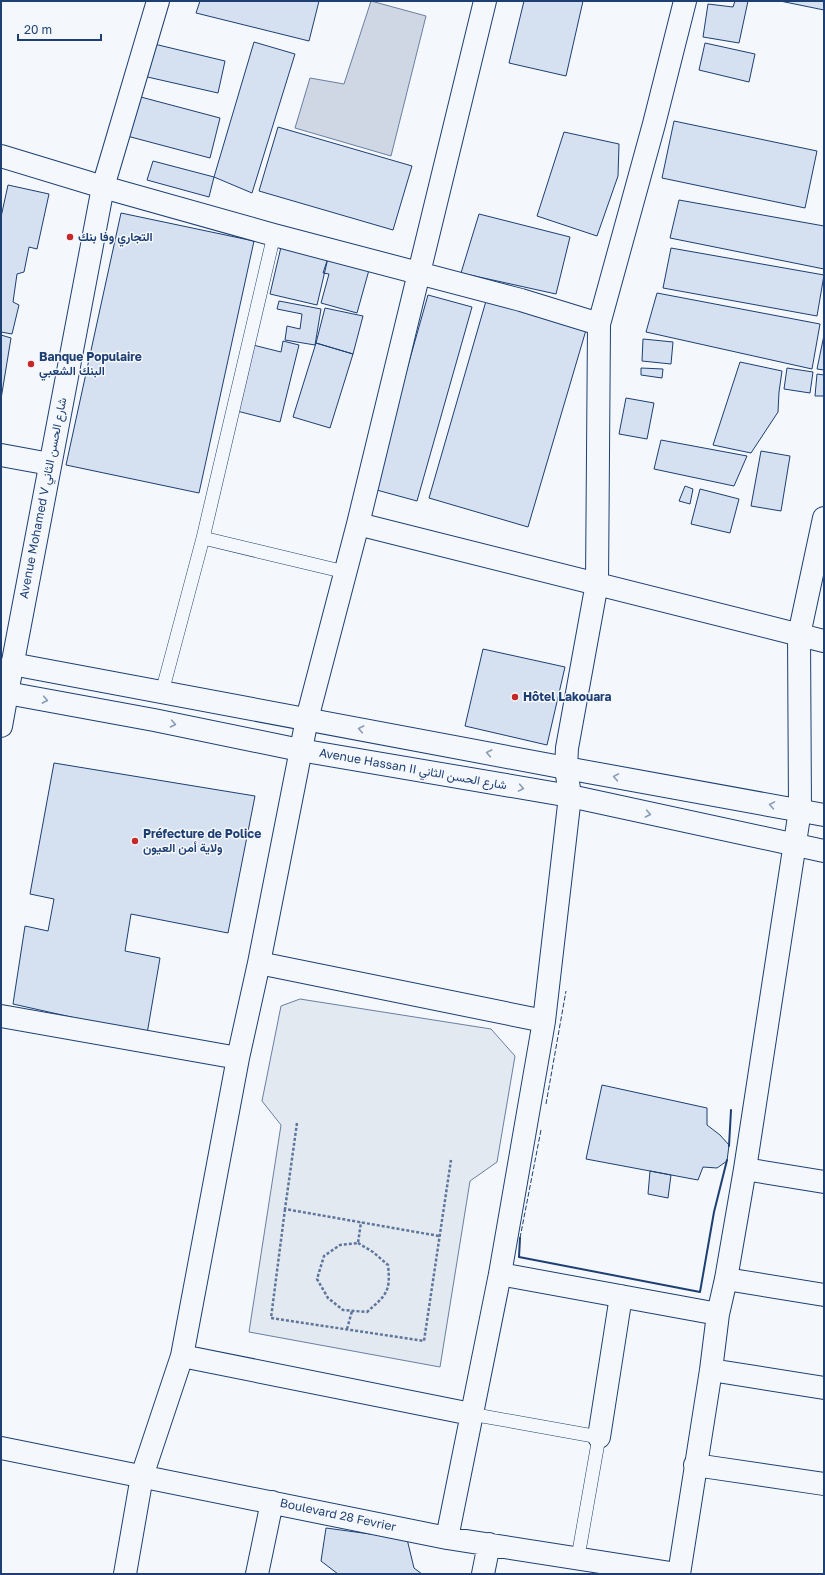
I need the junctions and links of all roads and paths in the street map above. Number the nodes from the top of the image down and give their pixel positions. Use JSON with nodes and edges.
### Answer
{"nodes":[{"id":1,"x":158,"y":1,"type":"edge"},
{"id":2,"x":485,"y":1,"type":"edge"},
{"id":3,"x":685,"y":1,"type":"edge"},
{"id":4,"x":1,"y":156,"type":"edge"},
{"id":5,"x":103,"y":187,"type":"junction"},
{"id":6,"x":274,"y":235,"type":"junction"},
{"id":7,"x":419,"y":272,"type":"junction"},
{"id":8,"x":598,"y":324,"type":"junction"},
{"id":9,"x":1,"y":454,"type":"edge"},
{"id":10,"x":50,"y":464,"type":"junction"},
{"id":11,"x":824,"y":518,"type":"edge"},
{"id":12,"x":358,"y":524,"type":"junction"},
{"id":13,"x":202,"y":538,"type":"junction"},
{"id":14,"x":345,"y":572,"type":"junction"},
{"id":15,"x":597,"y":583,"type":"junction"},
{"id":16,"x":799,"y":635,"type":"junction"},
{"id":17,"x":824,"y":640,"type":"edge"},
{"id":18,"x":7,"y":663,"type":"edge"},
{"id":19,"x":4,"y":692,"type":"edge"},
{"id":20,"x":162,"y":692,"type":"junction"},
{"id":21,"x":307,"y":719,"type":"junction"},
{"id":22,"x":1,"y":726,"type":"edge"},
{"id":23,"x":300,"y":750,"type":"junction"},
{"id":24,"x":566,"y":768,"type":"junction"},
{"id":25,"x":570,"y":796,"type":"junction"},
{"id":26,"x":800,"y":810,"type":"junction"},
{"id":27,"x":824,"y":815,"type":"edge"},
{"id":28,"x":794,"y":845,"type":"junction"},
{"id":29,"x":824,"y":851,"type":"edge"},
{"id":30,"x":259,"y":963,"type":"junction"},
{"id":31,"x":1,"y":1016,"type":"edge"},
{"id":32,"x":544,"y":1021,"type":"junction"},
{"id":33,"x":238,"y":1058,"type":"junction"},
{"id":34,"x":297,"y":1123,"type":"dead end"},
{"id":35,"x":451,"y":1160,"type":"dead end"},
{"id":36,"x":745,"y":1169,"type":"junction"},
{"id":37,"x":824,"y":1182,"type":"edge"},
{"id":38,"x":285,"y":1209,"type":"junction"},
{"id":39,"x":361,"y":1222,"type":"junction"},
{"id":40,"x":438,"y":1236,"type":"junction"},
{"id":41,"x":358,"y":1243,"type":"junction"},
{"id":42,"x":500,"y":1274,"type":"junction"},
{"id":43,"x":726,"y":1279,"type":"junction"},
{"id":44,"x":824,"y":1295,"type":"edge"},
{"id":45,"x":620,"y":1296,"type":"junction"},
{"id":46,"x":352,"y":1311,"type":"junction"},
{"id":47,"x":718,"y":1314,"type":"junction"},
{"id":48,"x":347,"y":1330,"type":"junction"},
{"id":49,"x":182,"y":1356,"type":"junction"},
{"id":50,"x":711,"y":1370,"type":"junction"},
{"id":51,"x":824,"y":1388,"type":"edge"},
{"id":52,"x":471,"y":1414,"type":"junction"},
{"id":53,"x":599,"y":1437,"type":"junction"},
{"id":54,"x":1,"y":1448,"type":"edge"},
{"id":55,"x":695,"y":1465,"type":"junction"},
{"id":56,"x":142,"y":1476,"type":"junction"},
{"id":57,"x":824,"y":1484,"type":"edge"},
{"id":58,"x":272,"y":1502,"type":"junction"},
{"id":59,"x":447,"y":1538,"type":"junction"},
{"id":60,"x":489,"y":1544,"type":"junction"},
{"id":61,"x":567,"y":1562,"type":"edge"},
{"id":62,"x":124,"y":1574,"type":"edge"},
{"id":63,"x":257,"y":1574,"type":"edge"},
{"id":64,"x":483,"y":1574,"type":"edge"},
{"id":65,"x":678,"y":1574,"type":"edge"}],
"edges":[{"from":1,"to":5,"type":"street","name":"Avenue Mohamed V شارع الحسن الثاني"},
{"from":2,"to":7,"type":"street"},
{"from":3,"to":8,"type":"street"},
{"from":4,"to":5,"type":"street"},
{"from":5,"to":6,"type":"street"},
{"from":5,"to":10,"type":"street","name":"Avenue Mohamed V شارع الحسن الثاني"},
{"from":6,"to":7,"type":"street"},
{"from":6,"to":13,"type":"lane"},
{"from":7,"to":8,"type":"street"},
{"from":7,"to":12,"type":"street"},
{"from":8,"to":15,"type":"street"},
{"from":9,"to":10,"type":"street"},
{"from":10,"to":18,"type":"street","name":"Avenue Mohamed V شارع الحسن الثاني"},
{"from":11,"to":16,"type":"street"},
{"from":12,"to":14,"type":"street"},
{"from":12,"to":15,"type":"street"},
{"from":13,"to":14,"type":"lane"},
{"from":13,"to":20,"type":"lane"},
{"from":14,"to":21,"type":"street"},
{"from":15,"to":16,"type":"street"},
{"from":15,"to":24,"type":"street"},
{"from":16,"to":17,"type":"street"},
{"from":16,"to":26,"type":"street"},
{"from":18,"to":19,"type":"street","name":"Avenue Mohamed V شارع الحسن الثاني"},
{"from":18,"to":20,"type":"street"},
{"from":19,"to":22,"type":"street","name":"Avenue Mohamed V شارع الحسن الثاني"},
{"from":19,"to":23,"type":"street","name":"Avenue Hassan II شارع الحسن الثاني","one_way":true},
{"from":20,"to":21,"type":"street"},
{"from":21,"to":23,"type":"street"},
{"from":24,"to":21,"type":"street","one_way":true},
{"from":23,"to":25,"type":"street","name":"Avenue Hassan II شارع الحسن الثاني","one_way":true},
{"from":23,"to":30,"type":"street"},
{"from":24,"to":25,"type":"street"},
{"from":26,"to":24,"type":"street","one_way":true},
{"from":25,"to":28,"type":"street","name":"Avenue Hassan II شارع الحسن الثاني","one_way":true},
{"from":25,"to":32,"type":"street"},
{"from":26,"to":27,"type":"street"},
{"from":26,"to":28,"type":"street"},
{"from":28,"to":29,"type":"street","name":"Avenue Hassan II شارع الحسن الثاني"},
{"from":28,"to":36,"type":"street"},
{"from":30,"to":32,"type":"street"},
{"from":30,"to":33,"type":"street"},
{"from":31,"to":33,"type":"street"},
{"from":32,"to":42,"type":"street"},
{"from":33,"to":49,"type":"street"},
{"from":34,"to":38,"type":"path"},
{"from":35,"to":40,"type":"path"},
{"from":36,"to":37,"type":"street"},
{"from":36,"to":43,"type":"street"},
{"from":38,"to":39,"type":"path"},
{"from":38,"to":48,"type":"path"},
{"from":39,"to":40,"type":"path"},
{"from":39,"to":41,"type":"path"},
{"from":40,"to":48,"type":"path"},
{"from":41,"to":46,"type":"path"},
{"from":41,"to":46,"type":"path"},
{"from":42,"to":45,"type":"street"},
{"from":42,"to":52,"type":"street"},
{"from":43,"to":44,"type":"street"},
{"from":43,"to":47,"type":"street"},
{"from":45,"to":47,"type":"street"},
{"from":45,"to":53,"type":"street"},
{"from":46,"to":48,"type":"path"},
{"from":47,"to":50,"type":"street"},
{"from":49,"to":52,"type":"street"},
{"from":49,"to":56,"type":"street"},
{"from":50,"to":51,"type":"street"},
{"from":50,"to":55,"type":"street"},
{"from":52,"to":53,"type":"lane"},
{"from":52,"to":59,"type":"street"},
{"from":53,"to":61,"type":"lane"},
{"from":54,"to":56,"type":"street","name":"Boulevard 28 Fevrier"},
{"from":55,"to":57,"type":"street"},
{"from":55,"to":65,"type":"street"},
{"from":56,"to":58,"type":"street","name":"Boulevard 28 Fevrier"},
{"from":56,"to":62,"type":"street"},
{"from":58,"to":59,"type":"street","name":"Boulevard 28 Fevrier"},
{"from":58,"to":63,"type":"street"},
{"from":59,"to":60,"type":"street","name":"Boulevard 28 Fevrier"},
{"from":60,"to":61,"type":"street","name":"Boulevard 28 Fevrier"},
{"from":60,"to":64,"type":"street"},
{"from":61,"to":65,"type":"street","name":"Boulevard 28 Fevrier"}]}
